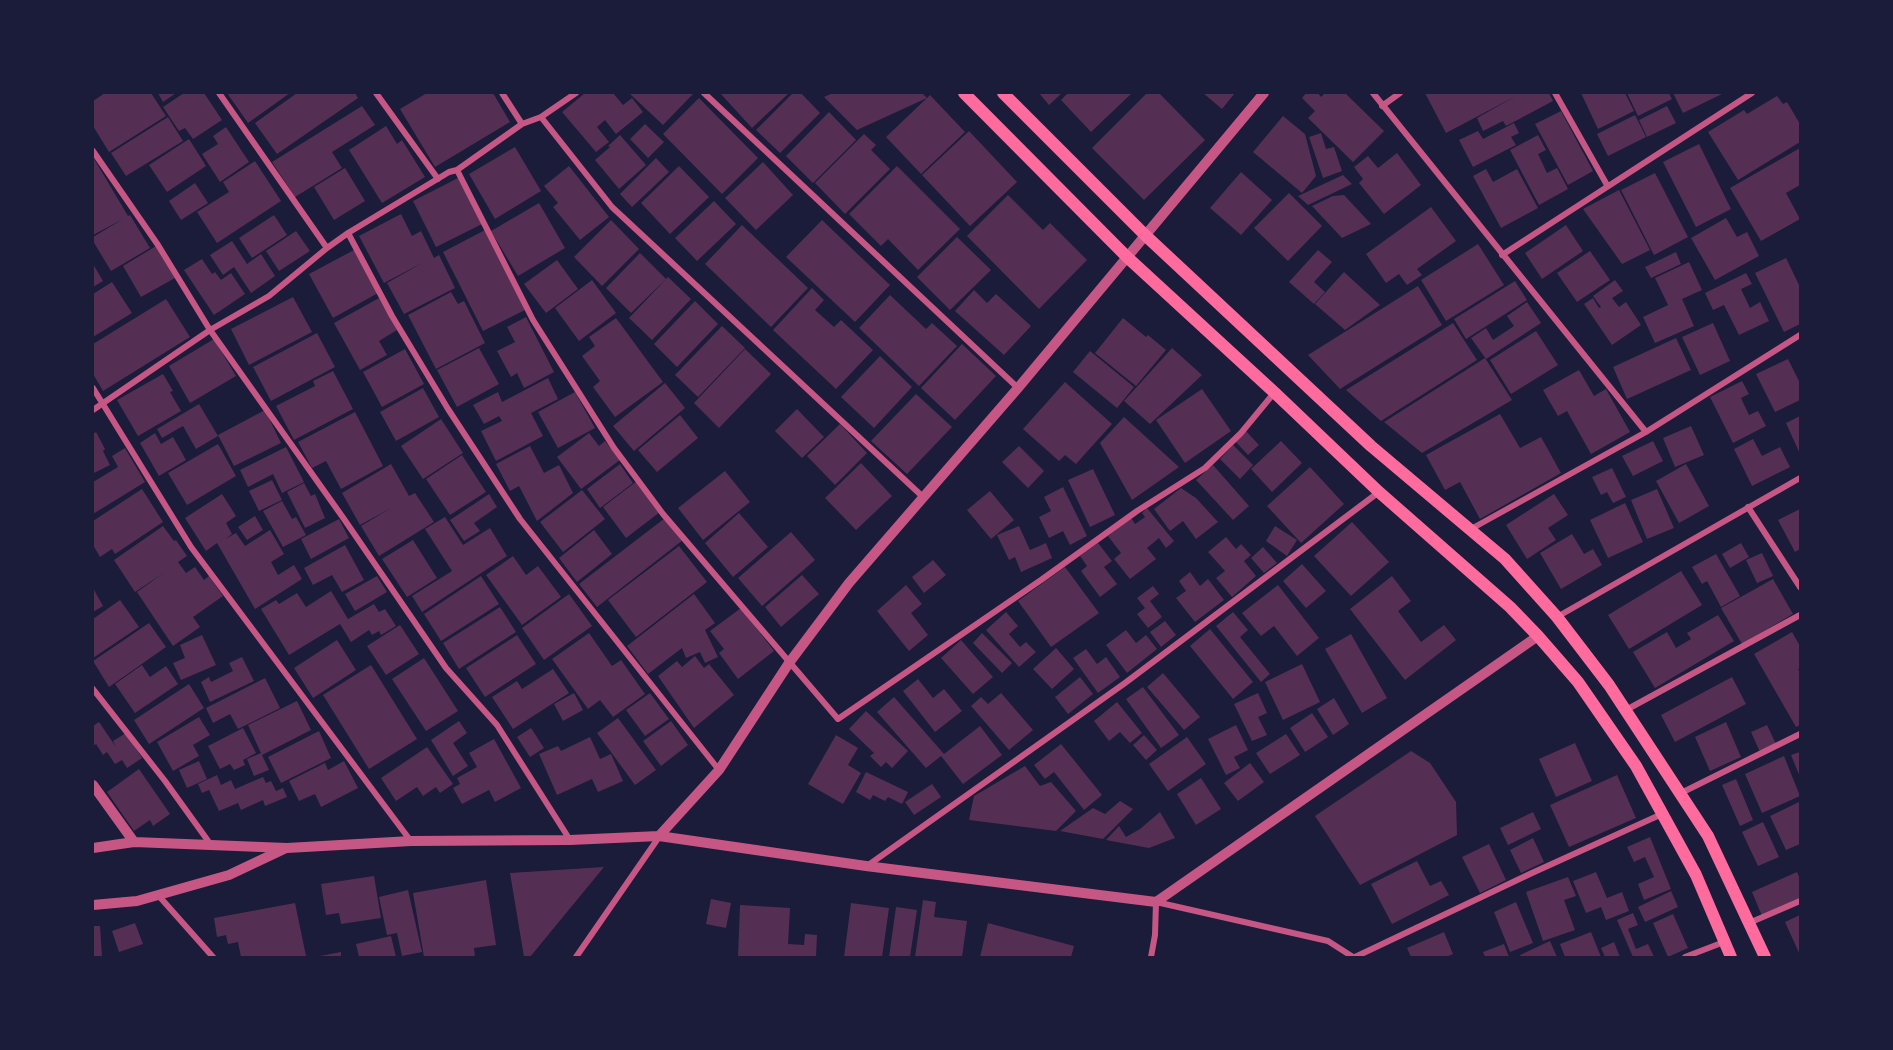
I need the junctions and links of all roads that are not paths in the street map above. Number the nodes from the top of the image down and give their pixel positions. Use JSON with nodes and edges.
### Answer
{"nodes":[{"id":1,"x":219,"y":93,"type":"edge"},
{"id":2,"x":376,"y":93,"type":"edge"},
{"id":3,"x":502,"y":93,"type":"edge"},
{"id":4,"x":576,"y":93,"type":"edge"},
{"id":5,"x":704,"y":93,"type":"edge"},
{"id":6,"x":964,"y":93,"type":"edge"},
{"id":7,"x":1004,"y":93,"type":"edge"},
{"id":8,"x":1264,"y":93,"type":"edge"},
{"id":9,"x":1373,"y":93,"type":"edge"},
{"id":10,"x":1400,"y":93,"type":"edge"},
{"id":11,"x":1556,"y":93,"type":"edge"},
{"id":12,"x":1752,"y":93,"type":"edge"},
{"id":13,"x":1382,"y":106,"type":"junction"},
{"id":14,"x":541,"y":117,"type":"junction"},
{"id":15,"x":522,"y":124,"type":"junction"},
{"id":16,"x":93,"y":151,"type":"edge"},
{"id":17,"x":457,"y":170,"type":"junction"},
{"id":18,"x":438,"y":178,"type":"junction"},
{"id":19,"x":1607,"y":185,"type":"junction"},
{"id":20,"x":348,"y":233,"type":"junction"},
{"id":21,"x":1145,"y":235,"type":"junction"},
{"id":22,"x":327,"y":248,"type":"junction"},
{"id":23,"x":1502,"y":255,"type":"junction"},
{"id":24,"x":1127,"y":257,"type":"junction"},
{"id":25,"x":210,"y":330,"type":"junction"},
{"id":26,"x":1800,"y":335,"type":"edge"},
{"id":27,"x":93,"y":388,"type":"edge"},
{"id":28,"x":1018,"y":388,"type":"junction"},
{"id":29,"x":1275,"y":393,"type":"junction"},
{"id":30,"x":103,"y":404,"type":"junction"},
{"id":31,"x":93,"y":410,"type":"edge"},
{"id":32,"x":1646,"y":432,"type":"junction"},
{"id":33,"x":1800,"y":478,"type":"edge"},
{"id":34,"x":1378,"y":492,"type":"junction"},
{"id":35,"x":922,"y":496,"type":"junction"},
{"id":36,"x":1748,"y":507,"type":"junction"},
{"id":37,"x":1470,"y":529,"type":"junction"},
{"id":38,"x":1800,"y":587,"type":"edge"},
{"id":39,"x":1800,"y":615,"type":"edge"},
{"id":40,"x":1557,"y":617,"type":"junction"},
{"id":41,"x":1538,"y":636,"type":"junction"},
{"id":42,"x":789,"y":663,"type":"junction"},
{"id":43,"x":93,"y":688,"type":"edge"},
{"id":44,"x":1626,"y":710,"type":"junction"},
{"id":45,"x":1800,"y":734,"type":"edge"},
{"id":46,"x":719,"y":770,"type":"junction"},
{"id":47,"x":93,"y":785,"type":"edge"},
{"id":48,"x":1681,"y":793,"type":"junction"},
{"id":49,"x":1662,"y":814,"type":"junction"},
{"id":50,"x":659,"y":836,"type":"junction"},
{"id":51,"x":570,"y":840,"type":"junction"},
{"id":52,"x":411,"y":841,"type":"junction"},
{"id":53,"x":134,"y":842,"type":"junction"},
{"id":54,"x":211,"y":845,"type":"junction"},
{"id":55,"x":93,"y":848,"type":"edge"},
{"id":56,"x":287,"y":848,"type":"junction"},
{"id":57,"x":866,"y":866,"type":"junction"},
{"id":58,"x":158,"y":895,"type":"junction"},
{"id":59,"x":1800,"y":901,"type":"edge"},
{"id":60,"x":1156,"y":902,"type":"junction"},
{"id":61,"x":93,"y":905,"type":"edge"},
{"id":62,"x":1749,"y":923,"type":"junction"},
{"id":63,"x":1724,"y":942,"type":"junction"},
{"id":64,"x":213,"y":957,"type":"edge"},
{"id":65,"x":576,"y":957,"type":"edge"},
{"id":66,"x":1151,"y":957,"type":"edge"},
{"id":67,"x":1354,"y":957,"type":"edge"},
{"id":68,"x":1685,"y":957,"type":"edge"},
{"id":69,"x":1731,"y":957,"type":"edge"},
{"id":70,"x":1765,"y":957,"type":"edge"}],
"edges":[{"from":1,"to":22,"type":"street"},
{"from":2,"to":18,"type":"street"},
{"from":3,"to":15,"type":"street"},
{"from":4,"to":14,"type":"street"},
{"from":5,"to":28,"type":"street"},
{"from":6,"to":24,"type":"main road"},
{"from":7,"to":21,"type":"main road"},
{"from":8,"to":21,"type":"street"},
{"from":9,"to":13,"type":"street"},
{"from":10,"to":13,"type":"street"},
{"from":11,"to":19,"type":"street"},
{"from":12,"to":19,"type":"street"},
{"from":13,"to":23,"type":"street"},
{"from":14,"to":15,"type":"street"},
{"from":14,"to":35,"type":"street"},
{"from":15,"to":17,"type":"street"},
{"from":16,"to":25,"type":"street"},
{"from":17,"to":18,"type":"street"},
{"from":17,"to":42,"type":"street"},
{"from":18,"to":20,"type":"street"},
{"from":19,"to":23,"type":"street"},
{"from":20,"to":22,"type":"street"},
{"from":20,"to":46,"type":"street"},
{"from":21,"to":24,"type":"street"},
{"from":21,"to":37,"type":"main road"},
{"from":22,"to":25,"type":"street"},
{"from":23,"to":32,"type":"street"},
{"from":24,"to":28,"type":"street"},
{"from":24,"to":29,"type":"main road"},
{"from":25,"to":30,"type":"street"},
{"from":25,"to":51,"type":"street"},
{"from":26,"to":32,"type":"street"},
{"from":27,"to":30,"type":"street"},
{"from":28,"to":35,"type":"street"},
{"from":29,"to":34,"type":"main road"},
{"from":29,"to":42,"type":"street"},
{"from":30,"to":31,"type":"street"},
{"from":30,"to":52,"type":"street"},
{"from":32,"to":37,"type":"street"},
{"from":33,"to":36,"type":"street"},
{"from":34,"to":41,"type":"main road"},
{"from":34,"to":57,"type":"street"},
{"from":35,"to":42,"type":"street"},
{"from":36,"to":38,"type":"street"},
{"from":36,"to":40,"type":"street"},
{"from":37,"to":40,"type":"main road"},
{"from":39,"to":44,"type":"street"},
{"from":40,"to":44,"type":"main road"},
{"from":41,"to":49,"type":"main road"},
{"from":41,"to":60,"type":"street"},
{"from":42,"to":46,"type":"street"},
{"from":43,"to":54,"type":"street"},
{"from":44,"to":48,"type":"main road"},
{"from":45,"to":48,"type":"street"},
{"from":46,"to":50,"type":"street"},
{"from":47,"to":53,"type":"street"},
{"from":48,"to":62,"type":"main road"},
{"from":49,"to":63,"type":"main road"},
{"from":49,"to":67,"type":"street"},
{"from":50,"to":51,"type":"street"},
{"from":50,"to":57,"type":"street"},
{"from":50,"to":65,"type":"street"},
{"from":51,"to":52,"type":"street"},
{"from":52,"to":56,"type":"street"},
{"from":53,"to":54,"type":"street"},
{"from":53,"to":55,"type":"street"},
{"from":54,"to":56,"type":"street"},
{"from":56,"to":58,"type":"street"},
{"from":57,"to":60,"type":"street"},
{"from":58,"to":61,"type":"street"},
{"from":58,"to":64,"type":"street"},
{"from":59,"to":62,"type":"street"},
{"from":60,"to":66,"type":"street"},
{"from":60,"to":67,"type":"street"},
{"from":62,"to":70,"type":"main road"},
{"from":63,"to":68,"type":"street"},
{"from":63,"to":69,"type":"main road"}]}
